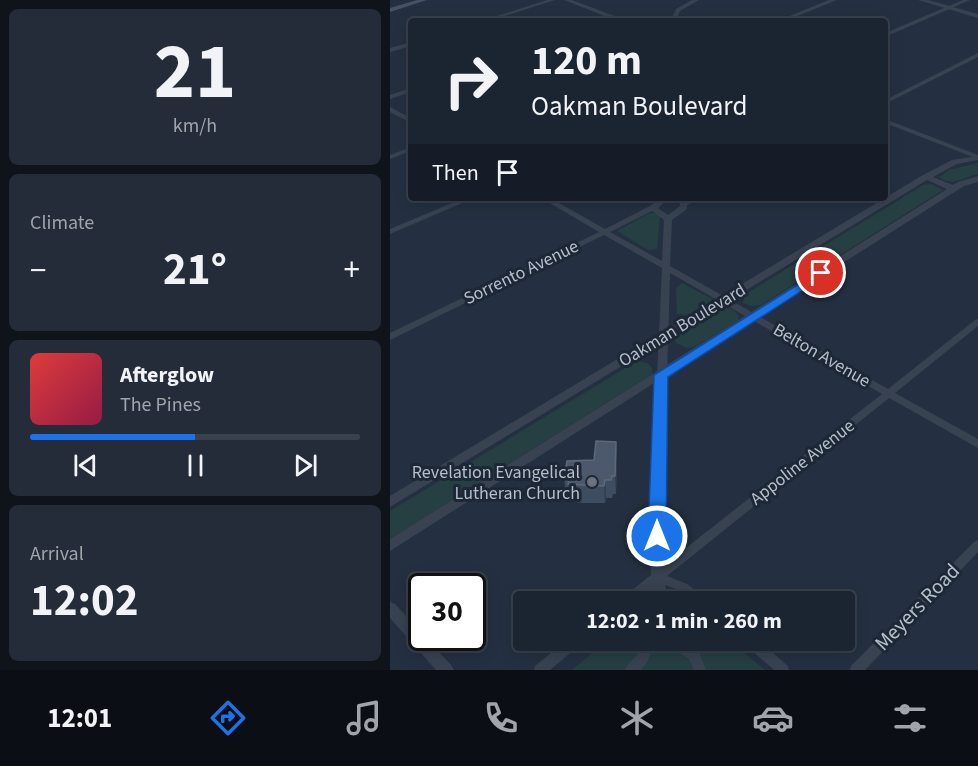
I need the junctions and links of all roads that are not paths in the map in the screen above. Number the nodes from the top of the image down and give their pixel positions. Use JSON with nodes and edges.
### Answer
{"nodes":[{"id":1,"x":424,"y":0,"type":"edge"},
{"id":2,"x":552,"y":0,"type":"edge"},
{"id":3,"x":567,"y":0,"type":"edge"},
{"id":4,"x":696,"y":0,"type":"edge"},
{"id":5,"x":834,"y":0,"type":"edge"},
{"id":6,"x":921,"y":0,"type":"edge"},
{"id":7,"x":967,"y":0,"type":"edge"},
{"id":8,"x":947,"y":8,"type":"junction"},
{"id":9,"x":390,"y":10,"type":"edge"},
{"id":10,"x":978,"y":16,"type":"edge"},
{"id":11,"x":494,"y":18,"type":"edge"},
{"id":12,"x":609,"y":18,"type":"edge"},
{"id":13,"x":674,"y":18,"type":"edge"},
{"id":14,"x":788,"y":18,"type":"edge"},
{"id":15,"x":888,"y":34,"type":"edge"},
{"id":16,"x":408,"y":45,"type":"edge"},
{"id":17,"x":390,"y":50,"type":"edge"},
{"id":18,"x":978,"y":55,"type":"edge"},
{"id":19,"x":408,"y":91,"type":"edge"},
{"id":20,"x":390,"y":97,"type":"edge"},
{"id":21,"x":888,"y":100,"type":"edge"},
{"id":22,"x":390,"y":109,"type":"edge"},
{"id":23,"x":408,"y":119,"type":"edge"},
{"id":24,"x":888,"y":122,"type":"edge"},
{"id":25,"x":408,"y":150,"type":"edge"},
{"id":26,"x":390,"y":157,"type":"edge"},
{"id":27,"x":978,"y":157,"type":"edge"},
{"id":28,"x":926,"y":177,"type":"junction"},
{"id":29,"x":978,"y":179,"type":"edge"},
{"id":30,"x":954,"y":189,"type":"junction"},
{"id":31,"x":888,"y":200,"type":"edge"},
{"id":32,"x":463,"y":201,"type":"edge"},
{"id":33,"x":550,"y":201,"type":"edge"},
{"id":34,"x":661,"y":201,"type":"edge"},
{"id":35,"x":691,"y":201,"type":"edge"},
{"id":36,"x":887,"y":201,"type":"edge"},
{"id":37,"x":652,"y":208,"type":"junction"},
{"id":38,"x":668,"y":219,"type":"junction"},
{"id":39,"x":603,"y":231,"type":"junction"},
{"id":40,"x":390,"y":232,"type":"edge"},
{"id":41,"x":666,"y":267,"type":"junction"},
{"id":42,"x":724,"y":300,"type":"junction"},
{"id":43,"x":754,"y":316,"type":"junction"},
{"id":44,"x":978,"y":322,"type":"edge"},
{"id":45,"x":663,"y":336,"type":"junction"},
{"id":46,"x":390,"y":337,"type":"edge"},
{"id":47,"x":661,"y":375,"type":"junction"},
{"id":48,"x":889,"y":393,"type":"junction"},
{"id":49,"x":978,"y":444,"type":"edge"},
{"id":50,"x":390,"y":502,"type":"edge"},
{"id":51,"x":978,"y":545,"type":"edge"},
{"id":52,"x":390,"y":546,"type":"edge"},
{"id":53,"x":657,"y":577,"type":"junction"},
{"id":54,"x":640,"y":591,"type":"edge"},
{"id":55,"x":651,"y":591,"type":"edge"},
{"id":56,"x":661,"y":591,"type":"edge"},
{"id":57,"x":688,"y":591,"type":"edge"},
{"id":58,"x":390,"y":608,"type":"edge"},
{"id":59,"x":563,"y":651,"type":"edge"},
{"id":60,"x":645,"y":651,"type":"edge"},
{"id":61,"x":688,"y":651,"type":"edge"},
{"id":62,"x":761,"y":651,"type":"edge"},
{"id":63,"x":446,"y":670,"type":"edge"},
{"id":64,"x":540,"y":670,"type":"edge"},
{"id":65,"x":631,"y":670,"type":"edge"},
{"id":66,"x":700,"y":670,"type":"edge"},
{"id":67,"x":783,"y":670,"type":"edge"},
{"id":68,"x":856,"y":670,"type":"edge"}],
"edges":[{"from":1,"to":9,"type":"main road"},
{"from":2,"to":11,"type":"street"},
{"from":3,"to":12,"type":"street"},
{"from":4,"to":13,"type":"street"},
{"from":5,"to":14,"type":"street"},
{"from":6,"to":8,"type":"street"},
{"from":7,"to":8,"type":"street"},
{"from":8,"to":10,"type":"street"},
{"from":8,"to":15,"type":"street"},
{"from":16,"to":17,"type":"street"},
{"from":18,"to":21,"type":"street"},
{"from":19,"to":20,"type":"street"},
{"from":22,"to":23,"type":"street"},
{"from":24,"to":27,"type":"street"},
{"from":25,"to":26,"type":"street"},
{"from":27,"to":28,"type":"street","name":"Oakman Boulevard"},
{"from":28,"to":30,"type":"street"},
{"from":28,"to":31,"type":"street","name":"Oakman Boulevard"},
{"from":29,"to":30,"type":"street","name":"Oakman Boulevard"},
{"from":30,"to":43,"type":"street","name":"Oakman Boulevard"},
{"from":32,"to":40,"type":"street"},
{"from":33,"to":39,"type":"street"},
{"from":34,"to":37,"type":"street","name":"Sorrento Avenue"},
{"from":35,"to":38,"type":"street"},
{"from":36,"to":42,"type":"street","name":"Oakman Boulevard"},
{"from":37,"to":38,"type":"street"},
{"from":37,"to":39,"type":"street","name":"Sorrento Avenue"},
{"from":38,"to":41,"type":"street"},
{"from":39,"to":41,"type":"street","name":"Belton Avenue"},
{"from":39,"to":46,"type":"street","name":"Sorrento Avenue"},
{"from":41,"to":42,"type":"street","name":"Belton Avenue"},
{"from":41,"to":45,"type":"street"},
{"from":42,"to":43,"type":"street","name":"Belton Avenue"},
{"from":42,"to":45,"type":"street","name":"Oakman Boulevard"},
{"from":43,"to":47,"type":"street","name":"Oakman Boulevard"},
{"from":43,"to":48,"type":"street","name":"Belton Avenue"},
{"from":44,"to":48,"type":"street","name":"Appoline Avenue"},
{"from":45,"to":47,"type":"street"},
{"from":45,"to":50,"type":"street","name":"Oakman Boulevard"},
{"from":47,"to":52,"type":"street","name":"Oakman Boulevard"},
{"from":47,"to":53,"type":"street"},
{"from":48,"to":49,"type":"street","name":"Belton Avenue"},
{"from":48,"to":53,"type":"street","name":"Appoline Avenue"},
{"from":51,"to":68,"type":"street","name":"Meyers Road"},
{"from":53,"to":54,"type":"street","name":"Appoline Avenue"},
{"from":53,"to":55,"type":"street"},
{"from":53,"to":56,"type":"street"},
{"from":53,"to":57,"type":"street"},
{"from":58,"to":63,"type":"street"},
{"from":59,"to":64,"type":"street"},
{"from":60,"to":65,"type":"street"},
{"from":61,"to":66,"type":"street"},
{"from":62,"to":67,"type":"street"}]}
